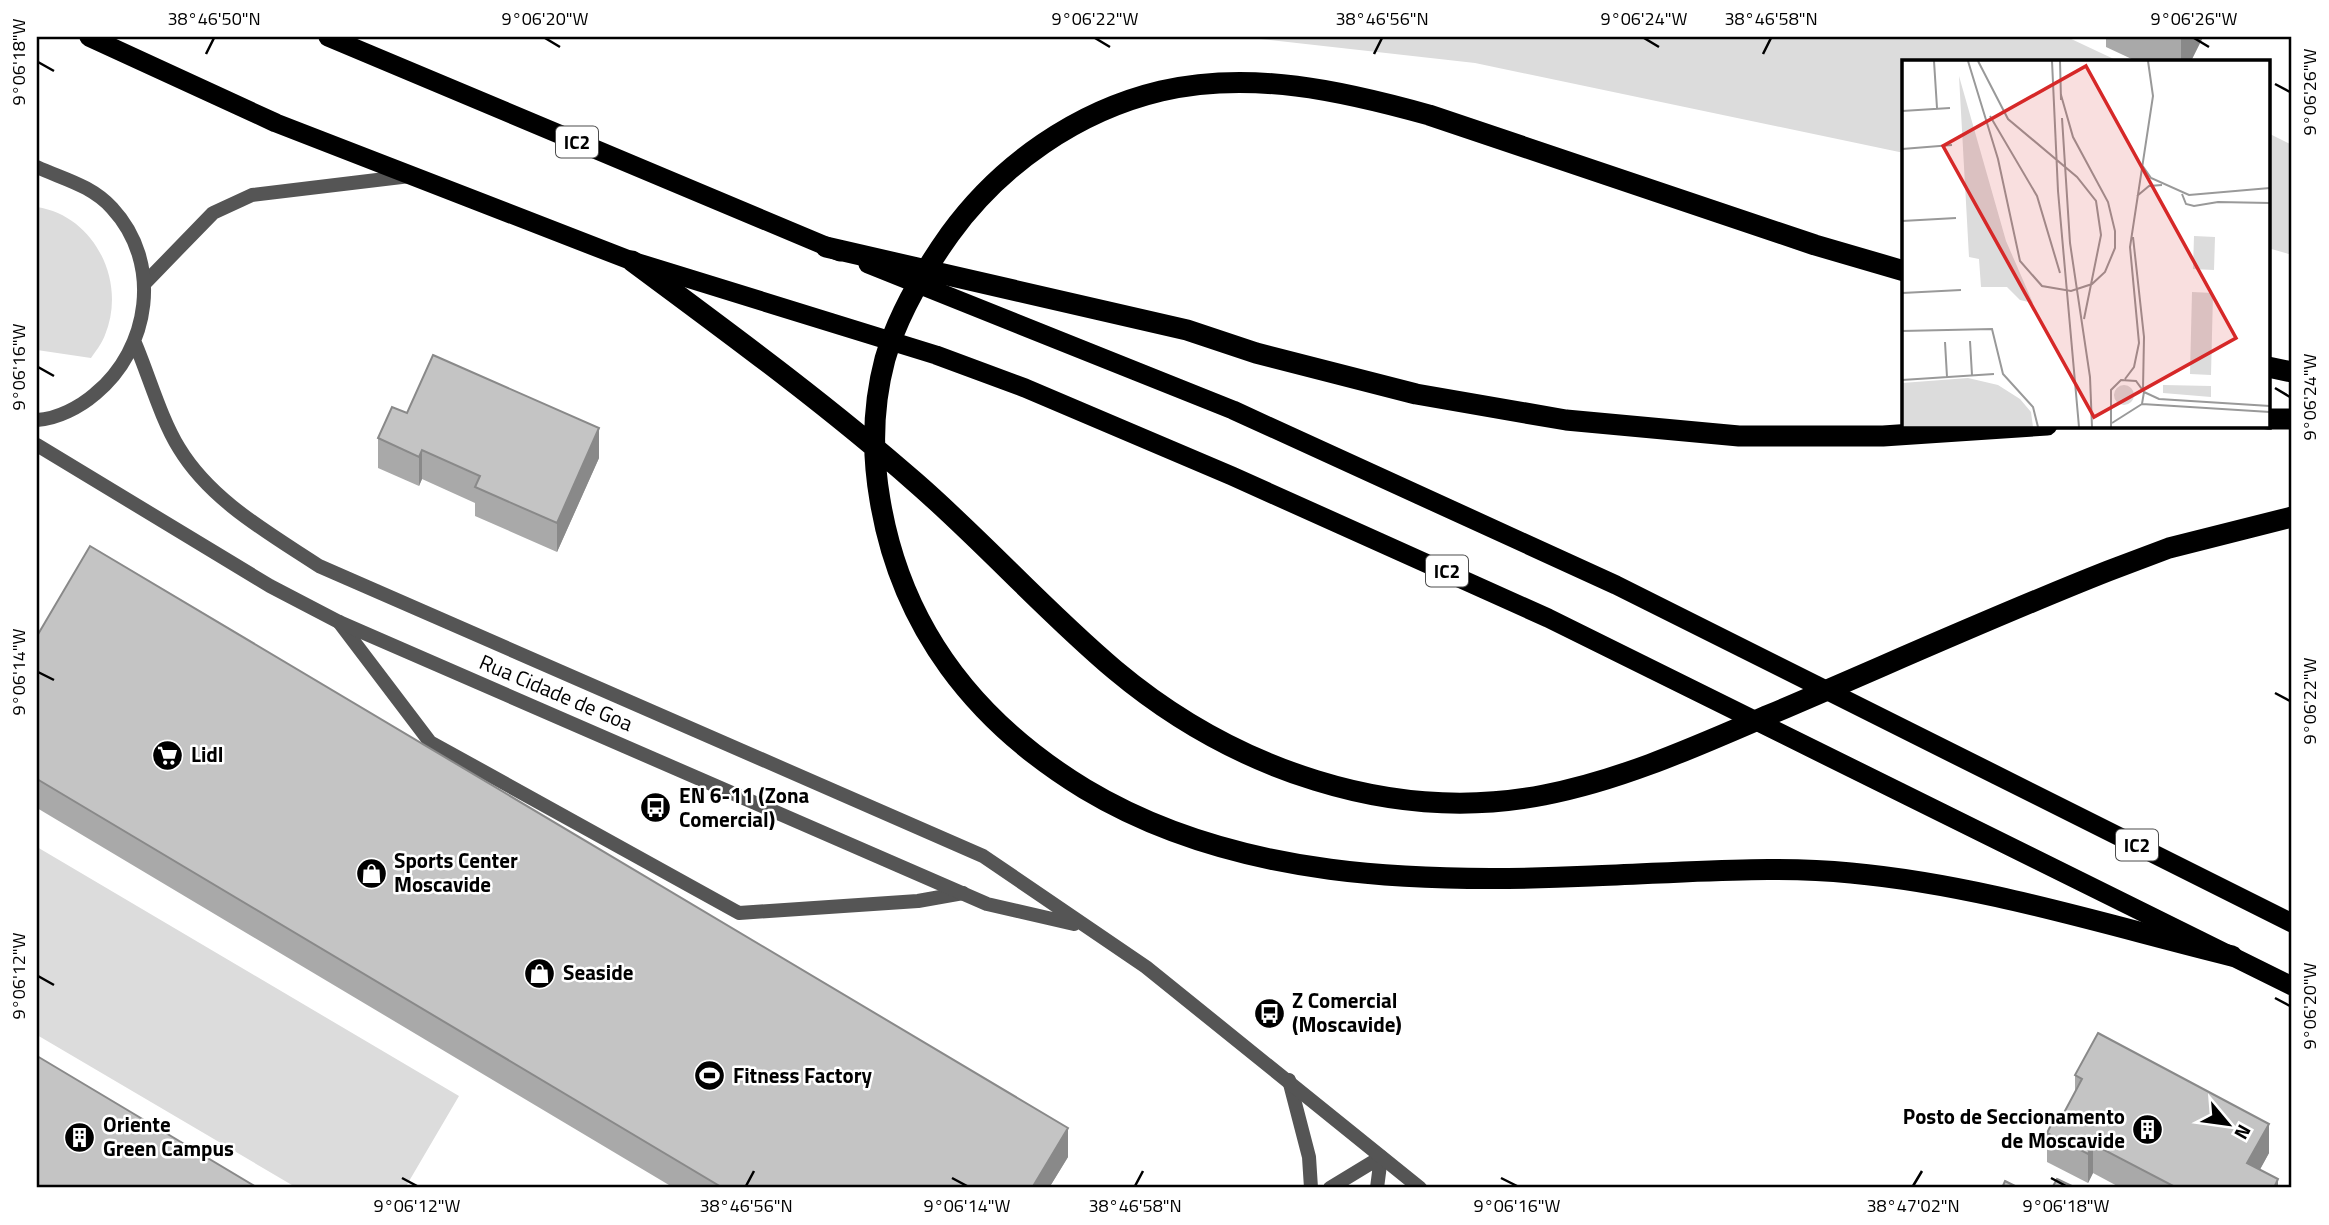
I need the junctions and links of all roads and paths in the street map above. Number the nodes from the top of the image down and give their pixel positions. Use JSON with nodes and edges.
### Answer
{"nodes":[{"id":1,"x":89,"y":37,"type":"edge"},
{"id":2,"x":328,"y":37,"type":"edge"},
{"id":3,"x":38,"y":168,"type":"edge"},
{"id":4,"x":411,"y":175,"type":"junction"},
{"id":5,"x":826,"y":247,"type":"junction"},
{"id":6,"x":632,"y":261,"type":"junction"},
{"id":7,"x":1902,"y":270,"type":"edge"},
{"id":8,"x":145,"y":282,"type":"junction"},
{"id":9,"x":135,"y":343,"type":"junction"},
{"id":10,"x":2270,"y":367,"type":"edge"},
{"id":11,"x":2292,"y":372,"type":"edge"},
{"id":12,"x":2270,"y":419,"type":"edge"},
{"id":13,"x":2292,"y":419,"type":"edge"},
{"id":14,"x":37,"y":420,"type":"edge"},
{"id":15,"x":2017,"y":427,"type":"edge"},
{"id":16,"x":37,"y":444,"type":"edge"},
{"id":17,"x":2292,"y":517,"type":"edge"},
{"id":18,"x":339,"y":622,"type":"junction"},
{"id":19,"x":964,"y":893,"type":"junction"},
{"id":20,"x":2292,"y":923,"type":"edge"},
{"id":21,"x":1083,"y":927,"type":"junction"},
{"id":22,"x":2232,"y":956,"type":"junction"},
{"id":23,"x":2292,"y":986,"type":"edge"},
{"id":24,"x":1289,"y":1080,"type":"junction"},
{"id":25,"x":1381,"y":1157,"type":"junction"},
{"id":26,"x":1311,"y":1188,"type":"edge"},
{"id":27,"x":1330,"y":1188,"type":"edge"},
{"id":28,"x":1377,"y":1188,"type":"edge"},
{"id":29,"x":1420,"y":1188,"type":"edge"}],
"edges":[{"from":1,"to":4,"type":"highway","number":"IC2"},
{"from":2,"to":5,"type":"highway","number":"IC2"},
{"from":3,"to":8,"type":"street"},
{"from":4,"to":6,"type":"highway","number":"IC2"},
{"from":4,"to":8,"type":"street"},
{"from":5,"to":15,"type":"highway"},
{"from":5,"to":20,"type":"highway","number":"IC2"},
{"from":6,"to":17,"type":"highway"},
{"from":6,"to":22,"type":"highway","number":"IC2"},
{"from":7,"to":22,"type":"highway"},
{"from":8,"to":9,"type":"street"},
{"from":9,"to":14,"type":"street"},
{"from":9,"to":21,"type":"street","name":"Rua Cidade de Goa"},
{"from":10,"to":11,"type":"highway"},
{"from":12,"to":13,"type":"highway"},
{"from":16,"to":18,"type":"street","name":"Rua Cidade de Goa"},
{"from":18,"to":19,"type":"street","name":"Rua Cidade de Goa"},
{"from":18,"to":19,"type":"street"},
{"from":19,"to":21,"type":"street","name":"Rua Cidade de Goa"},
{"from":21,"to":24,"type":"street","name":"Rua Cidade de Goa"},
{"from":22,"to":23,"type":"highway","number":"IC2"},
{"from":24,"to":25,"type":"street","name":"Rua Cidade de Goa"},
{"from":24,"to":26,"type":"street"},
{"from":25,"to":27,"type":"street"},
{"from":25,"to":28,"type":"street"},
{"from":25,"to":29,"type":"street","name":"Rua Cidade de Goa"}]}
